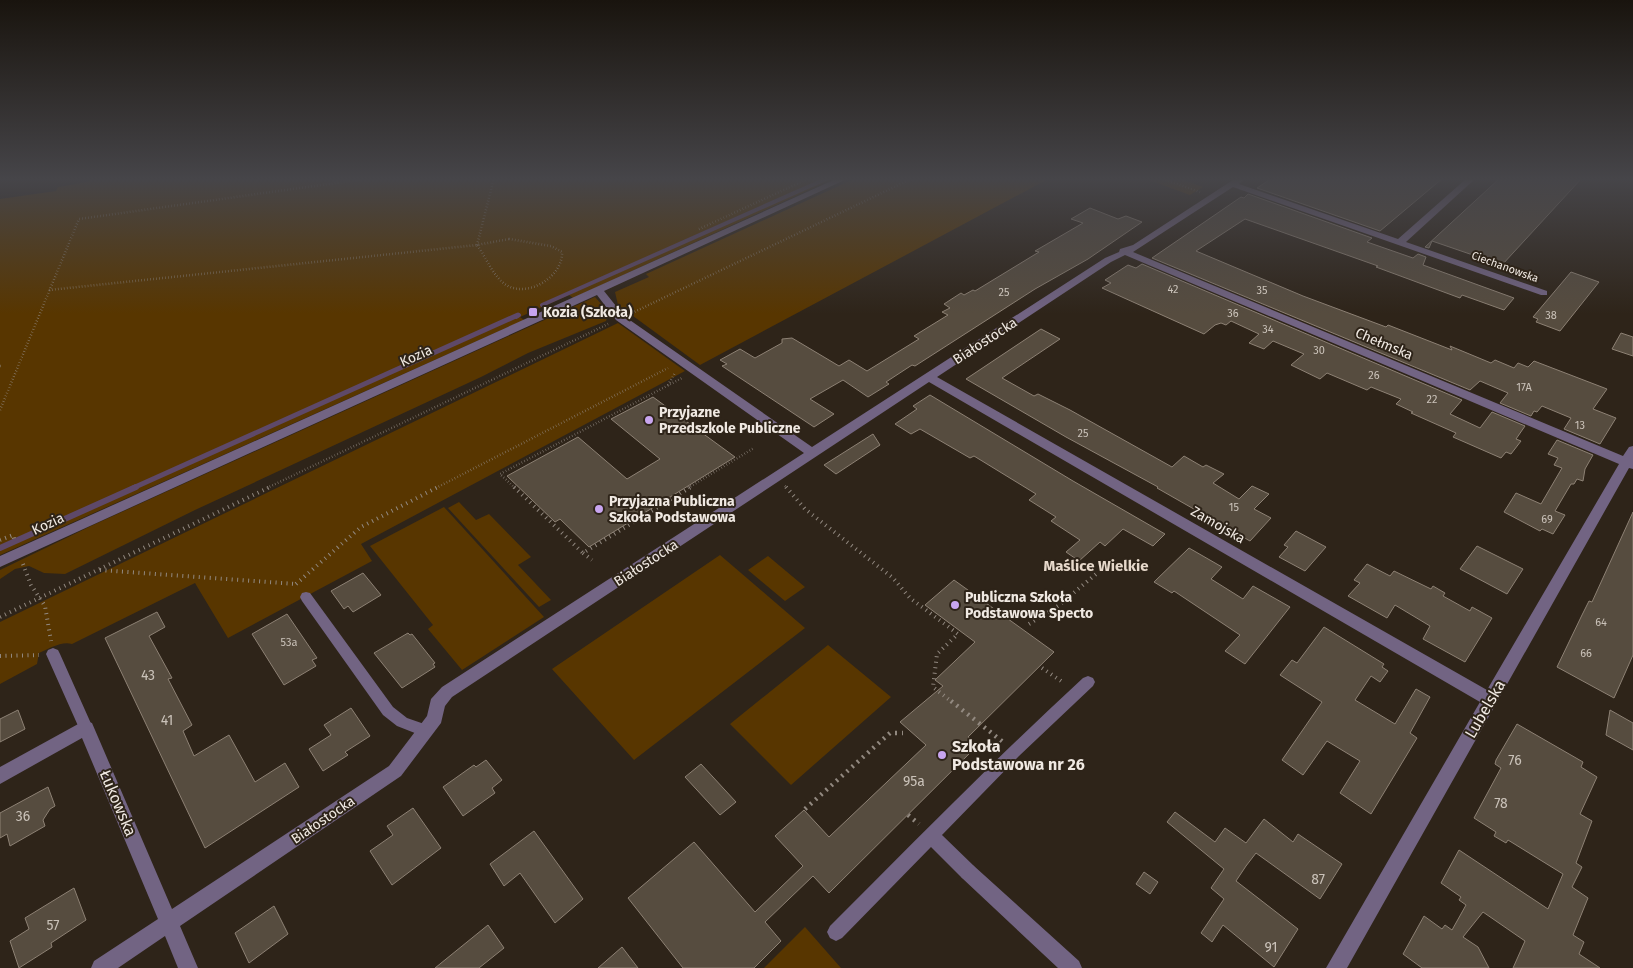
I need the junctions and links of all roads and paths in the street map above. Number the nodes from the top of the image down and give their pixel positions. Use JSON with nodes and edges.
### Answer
{"nodes":[{"id":1,"x":77,"y":223,"type":"edge"},
{"id":2,"x":483,"y":223,"type":"edge"},
{"id":3,"x":747,"y":223,"type":"edge"},
{"id":4,"x":819,"y":223,"type":"edge"},
{"id":5,"x":1174,"y":223,"type":"edge"},
{"id":6,"x":1345,"y":223,"type":"edge"},
{"id":7,"x":1421,"y":223,"type":"edge"},
{"id":8,"x":1400,"y":242,"type":"junction"},
{"id":9,"x":478,"y":245,"type":"junction"},
{"id":10,"x":1123,"y":251,"type":"junction"},
{"id":11,"x":50,"y":290,"type":"junction"},
{"id":12,"x":599,"y":291,"type":"junction"},
{"id":13,"x":1544,"y":293,"type":"dead end"},
{"id":14,"x":630,"y":314,"type":"dead end"},
{"id":15,"x":615,"y":321,"type":"dead end"},
{"id":16,"x":678,"y":367,"type":"junction"},
{"id":17,"x":686,"y":376,"type":"dead end"},
{"id":18,"x":930,"y":378,"type":"junction"},
{"id":19,"x":668,"y":385,"type":"junction"},
{"id":20,"x":0,"y":410,"type":"edge"},
{"id":21,"x":754,"y":448,"type":"dead end"},
{"id":22,"x":812,"y":453,"type":"junction"},
{"id":23,"x":1631,"y":459,"type":"edge"},
{"id":24,"x":777,"y":478,"type":"junction"},
{"id":25,"x":13,"y":535,"type":"dead end"},
{"id":26,"x":0,"y":540,"type":"edge"},
{"id":27,"x":20,"y":553,"type":"junction"},
{"id":28,"x":583,"y":553,"type":"junction"},
{"id":29,"x":592,"y":560,"type":"dead end"},
{"id":30,"x":0,"y":562,"type":"edge"},
{"id":31,"x":1102,"y":569,"type":"dead end"},
{"id":32,"x":98,"y":570,"type":"junction"},
{"id":33,"x":296,"y":584,"type":"junction"},
{"id":34,"x":306,"y":596,"type":"joint"},
{"id":35,"x":39,"y":598,"type":"junction"},
{"id":36,"x":0,"y":617,"type":"edge"},
{"id":37,"x":1029,"y":624,"type":"dead end"},
{"id":38,"x":52,"y":654,"type":"junction"},
{"id":39,"x":0,"y":656,"type":"edge"},
{"id":40,"x":1042,"y":668,"type":"dead end"},
{"id":41,"x":1088,"y":682,"type":"dead end"},
{"id":42,"x":1077,"y":692,"type":"junction"},
{"id":43,"x":1490,"y":700,"type":"junction"},
{"id":44,"x":86,"y":728,"type":"junction"},
{"id":45,"x":425,"y":731,"type":"junction"},
{"id":46,"x":903,"y":732,"type":"dead end"},
{"id":47,"x":1014,"y":751,"type":"junction"},
{"id":48,"x":0,"y":776,"type":"edge"},
{"id":49,"x":805,"y":809,"type":"dead end"},
{"id":50,"x":908,"y":815,"type":"dead end"},
{"id":51,"x":925,"y":830,"type":"junction"},
{"id":52,"x":968,"y":872,"type":"joint"},
{"id":53,"x":169,"y":924,"type":"junction"},
{"id":54,"x":836,"y":932,"type":"dead end"},
{"id":55,"x":101,"y":968,"type":"edge"},
{"id":56,"x":188,"y":968,"type":"edge"},
{"id":57,"x":1072,"y":968,"type":"edge"},
{"id":58,"x":1336,"y":968,"type":"edge"}],
"edges":[{"from":1,"to":11,"type":"path"},
{"from":2,"to":9,"type":"path"},
{"from":3,"to":12,"type":"street","name":"Kozia"},
{"from":4,"to":14,"type":"path"},
{"from":5,"to":10,"type":"street","name":"Białostocka"},
{"from":6,"to":8,"type":"street","name":"Ciechanowska"},
{"from":7,"to":8,"type":"street"},
{"from":8,"to":13,"type":"street","name":"Ciechanowska"},
{"from":9,"to":9,"type":"path"},
{"from":9,"to":11,"type":"path"},
{"from":10,"to":18,"type":"street","name":"Białostocka"},
{"from":10,"to":23,"type":"street","name":"Chełmska"},
{"from":11,"to":20,"type":"path"},
{"from":12,"to":16,"type":"street"},
{"from":12,"to":27,"type":"street","name":"Kozia"},
{"from":15,"to":32,"type":"path"},
{"from":16,"to":19,"type":"path"},
{"from":16,"to":22,"type":"street"},
{"from":16,"to":33,"type":"path"},
{"from":17,"to":19,"type":"path"},
{"from":18,"to":22,"type":"street","name":"Białostocka"},
{"from":18,"to":43,"type":"street","name":"Zamojska"},
{"from":19,"to":28,"type":"path"},
{"from":21,"to":28,"type":"path"},
{"from":22,"to":24,"type":"street","name":"Białostocka"},
{"from":23,"to":43,"type":"street","name":"Lubelska"},
{"from":24,"to":45,"type":"street","name":"Białostocka"},
{"from":24,"to":47,"type":"path"},
{"from":25,"to":26,"type":"path"},
{"from":27,"to":30,"type":"street","name":"Kozia"},
{"from":27,"to":35,"type":"path"},
{"from":28,"to":29,"type":"path"},
{"from":31,"to":37,"type":"path"},
{"from":32,"to":33,"type":"path"},
{"from":32,"to":35,"type":"path"},
{"from":33,"to":34,"type":"path"},
{"from":34,"to":45,"type":"lane"},
{"from":35,"to":36,"type":"path"},
{"from":35,"to":38,"type":"path"},
{"from":38,"to":39,"type":"path"},
{"from":38,"to":44,"type":"lane"},
{"from":40,"to":42,"type":"path"},
{"from":41,"to":42,"type":"lane"},
{"from":42,"to":47,"type":"lane"},
{"from":43,"to":58,"type":"street","name":"Lubelska"},
{"from":44,"to":48,"type":"street"},
{"from":44,"to":53,"type":"street","name":"Łukowska"},
{"from":45,"to":53,"type":"street","name":"Białostocka"},
{"from":46,"to":49,"type":"path"},
{"from":47,"to":51,"type":"lane"},
{"from":50,"to":51,"type":"path"},
{"from":51,"to":52,"type":"lane"},
{"from":51,"to":54,"type":"lane"},
{"from":52,"to":57,"type":"street"},
{"from":53,"to":55,"type":"street","name":"Białostocka"},
{"from":53,"to":56,"type":"street","name":"Łukowska"}]}
